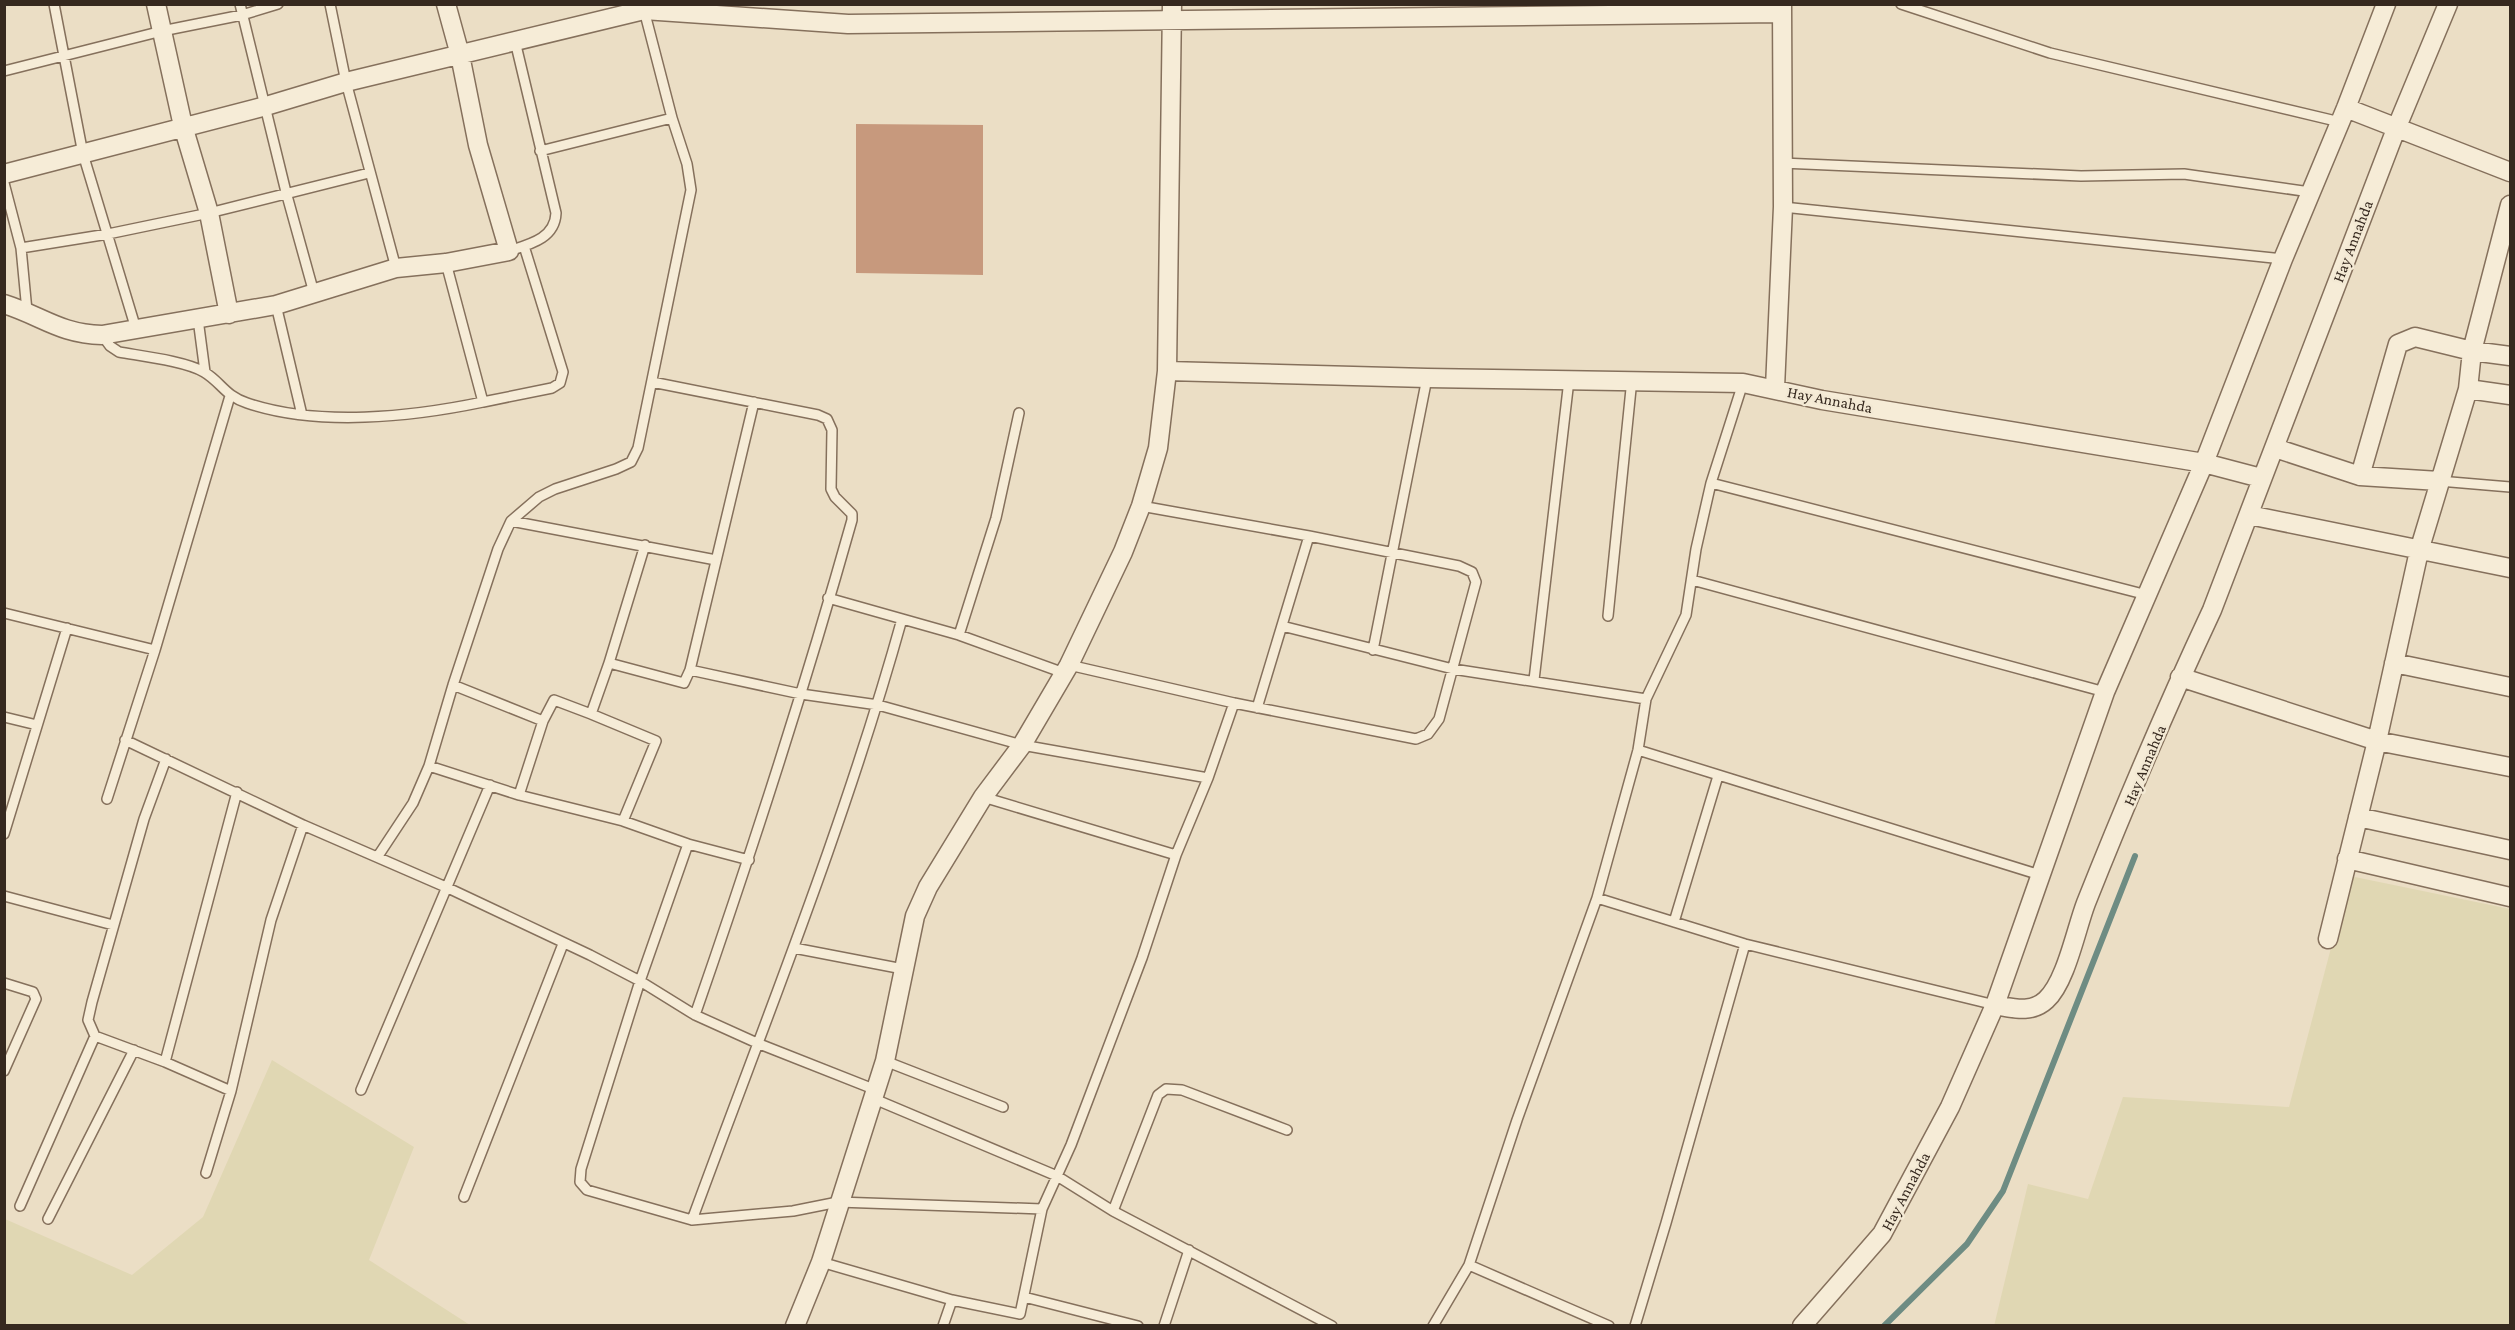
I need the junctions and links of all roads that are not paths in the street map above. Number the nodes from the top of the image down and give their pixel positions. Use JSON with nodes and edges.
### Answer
{"nodes":[{"id":1,"x":54,"y":4,"type":"edge"},
{"id":2,"x":156,"y":4,"type":"edge"},
{"id":3,"x":240,"y":4,"type":"edge"},
{"id":4,"x":278,"y":4,"type":"edge"},
{"id":5,"x":330,"y":4,"type":"edge"},
{"id":6,"x":446,"y":4,"type":"edge"},
{"id":7,"x":1901,"y":4,"type":"edge"},
{"id":8,"x":2386,"y":4,"type":"edge"},
{"id":9,"x":2448,"y":4,"type":"edge"},
{"id":10,"x":640,"y":7,"type":"edge"},
{"id":11,"x":1782,"y":9,"type":"edge"},
{"id":12,"x":1484,"y":11,"type":"edge"},
{"id":13,"x":1172,"y":12,"type":"edge"},
{"id":14,"x":242,"y":15,"type":"junction"},
{"id":15,"x":162,"y":31,"type":"junction"},
{"id":16,"x":515,"y":41,"type":"junction"},
{"id":17,"x":63,"y":55,"type":"junction"},
{"id":18,"x":460,"y":55,"type":"junction"},
{"id":19,"x":4,"y":71,"type":"edge"},
{"id":20,"x":346,"y":82,"type":"junction"},
{"id":21,"x":266,"y":106,"type":"junction"},
{"id":22,"x":2343,"y":115,"type":"junction"},
{"id":23,"x":672,"y":118,"type":"junction"},
{"id":24,"x":183,"y":126,"type":"junction"},
{"id":25,"x":2396,"y":129,"type":"junction"},
{"id":26,"x":540,"y":151,"type":"junction"},
{"id":27,"x":83,"y":154,"type":"junction"},
{"id":28,"x":1782,"y":163,"type":"junction"},
{"id":29,"x":2511,"y":172,"type":"edge"},
{"id":30,"x":369,"y":173,"type":"junction"},
{"id":31,"x":4,"y":174,"type":"edge"},
{"id":32,"x":4,"y":183,"type":"edge"},
{"id":33,"x":286,"y":192,"type":"junction"},
{"id":34,"x":2310,"y":192,"type":"junction"},
{"id":35,"x":2511,"y":205,"type":"edge"},
{"id":36,"x":1783,"y":207,"type":"junction"},
{"id":37,"x":209,"y":213,"type":"junction"},
{"id":38,"x":108,"y":234,"type":"junction"},
{"id":39,"x":21,"y":248,"type":"junction"},
{"id":40,"x":517,"y":249,"type":"junction"},
{"id":41,"x":2283,"y":259,"type":"junction"},
{"id":42,"x":446,"y":263,"type":"junction"},
{"id":43,"x":396,"y":268,"type":"junction"},
{"id":44,"x":314,"y":293,"type":"junction"},
{"id":45,"x":4,"y":304,"type":"edge"},
{"id":46,"x":276,"y":305,"type":"junction"},
{"id":47,"x":27,"y":311,"type":"junction"},
{"id":48,"x":229,"y":314,"type":"junction"},
{"id":49,"x":198,"y":319,"type":"junction"},
{"id":50,"x":136,"y":329,"type":"junction"},
{"id":51,"x":102,"y":335,"type":"junction"},
{"id":52,"x":2472,"y":351,"type":"junction"},
{"id":53,"x":2511,"y":356,"type":"edge"},
{"id":54,"x":1167,"y":371,"type":"junction"},
{"id":55,"x":204,"y":372,"type":"junction"},
{"id":56,"x":1427,"y":378,"type":"junction"},
{"id":57,"x":1632,"y":379,"type":"junction"},
{"id":58,"x":1569,"y":380,"type":"junction"},
{"id":59,"x":652,"y":382,"type":"junction"},
{"id":60,"x":1743,"y":383,"type":"junction"},
{"id":61,"x":1775,"y":388,"type":"junction"},
{"id":62,"x":2468,"y":390,"type":"junction"},
{"id":63,"x":2511,"y":395,"type":"edge"},
{"id":64,"x":230,"y":396,"type":"junction"},
{"id":65,"x":483,"y":402,"type":"junction"},
{"id":66,"x":754,"y":402,"type":"junction"},
{"id":67,"x":1019,"y":412,"type":"dead end"},
{"id":68,"x":302,"y":415,"type":"junction"},
{"id":69,"x":2275,"y":448,"type":"junction"},
{"id":70,"x":2204,"y":463,"type":"junction"},
{"id":71,"x":2361,"y":476,"type":"junction"},
{"id":72,"x":2261,"y":478,"type":"junction"},
{"id":73,"x":2439,"y":482,"type":"junction"},
{"id":74,"x":1711,"y":483,"type":"junction"},
{"id":75,"x":2511,"y":487,"type":"edge"},
{"id":76,"x":1141,"y":506,"type":"junction"},
{"id":77,"x":2249,"y":515,"type":"junction"},
{"id":78,"x":511,"y":521,"type":"junction"},
{"id":79,"x":1309,"y":536,"type":"junction"},
{"id":80,"x":645,"y":545,"type":"junction"},
{"id":81,"x":2419,"y":551,"type":"junction"},
{"id":82,"x":1391,"y":554,"type":"junction"},
{"id":83,"x":716,"y":560,"type":"junction"},
{"id":84,"x":2511,"y":568,"type":"edge"},
{"id":85,"x":1692,"y":580,"type":"junction"},
{"id":86,"x":2148,"y":596,"type":"junction"},
{"id":87,"x":828,"y":598,"type":"junction"},
{"id":88,"x":4,"y":613,"type":"edge"},
{"id":89,"x":1608,"y":616,"type":"dead end"},
{"id":90,"x":902,"y":619,"type":"junction"},
{"id":91,"x":1282,"y":626,"type":"junction"},
{"id":92,"x":67,"y":628,"type":"junction"},
{"id":93,"x":959,"y":635,"type":"junction"},
{"id":94,"x":155,"y":650,"type":"junction"},
{"id":95,"x":1373,"y":650,"type":"junction"},
{"id":96,"x":609,"y":663,"type":"junction"},
{"id":97,"x":2394,"y":663,"type":"junction"},
{"id":98,"x":1066,"y":669,"type":"junction"},
{"id":99,"x":1453,"y":669,"type":"junction"},
{"id":100,"x":690,"y":670,"type":"junction"},
{"id":101,"x":2180,"y":677,"type":"junction"},
{"id":102,"x":1534,"y":680,"type":"junction"},
{"id":103,"x":453,"y":685,"type":"junction"},
{"id":104,"x":2511,"y":687,"type":"edge"},
{"id":105,"x":2105,"y":692,"type":"junction"},
{"id":106,"x":801,"y":694,"type":"junction"},
{"id":107,"x":1646,"y":699,"type":"junction"},
{"id":108,"x":1234,"y":703,"type":"junction"},
{"id":109,"x":878,"y":705,"type":"junction"},
{"id":110,"x":1257,"y":708,"type":"junction"},
{"id":111,"x":591,"y":714,"type":"junction"},
{"id":112,"x":4,"y":717,"type":"edge"},
{"id":113,"x":543,"y":721,"type":"junction"},
{"id":114,"x":37,"y":725,"type":"junction"},
{"id":115,"x":125,"y":740,"type":"junction"},
{"id":116,"x":2377,"y":741,"type":"junction"},
{"id":117,"x":1022,"y":745,"type":"junction"},
{"id":118,"x":1638,"y":750,"type":"junction"},
{"id":119,"x":166,"y":759,"type":"junction"},
{"id":120,"x":429,"y":766,"type":"junction"},
{"id":121,"x":2511,"y":767,"type":"edge"},
{"id":122,"x":1718,"y":776,"type":"junction"},
{"id":123,"x":1208,"y":778,"type":"junction"},
{"id":124,"x":490,"y":785,"type":"junction"},
{"id":125,"x":237,"y":792,"type":"junction"},
{"id":126,"x":519,"y":795,"type":"junction"},
{"id":127,"x":4,"y":796,"type":"edge"},
{"id":128,"x":16,"y":796,"type":"junction"},
{"id":129,"x":983,"y":797,"type":"junction"},
{"id":130,"x":107,"y":799,"type":"dead end"},
{"id":131,"x":2358,"y":817,"type":"junction"},
{"id":132,"x":623,"y":821,"type":"junction"},
{"id":133,"x":303,"y":825,"type":"junction"},
{"id":134,"x":4,"y":834,"type":"edge"},
{"id":135,"x":688,"y":843,"type":"junction"},
{"id":136,"x":2511,"y":850,"type":"edge"},
{"id":137,"x":1176,"y":855,"type":"junction"},
{"id":138,"x":378,"y":856,"type":"junction"},
{"id":139,"x":2347,"y":859,"type":"junction"},
{"id":140,"x":748,"y":860,"type":"junction"},
{"id":141,"x":2040,"y":876,"type":"junction"},
{"id":142,"x":448,"y":888,"type":"junction"},
{"id":143,"x":4,"y":896,"type":"edge"},
{"id":144,"x":2511,"y":897,"type":"edge"},
{"id":145,"x":1597,"y":898,"type":"junction"},
{"id":146,"x":1674,"y":922,"type":"junction"},
{"id":147,"x":113,"y":925,"type":"junction"},
{"id":148,"x":2328,"y":939,"type":"dead end"},
{"id":149,"x":563,"y":944,"type":"junction"},
{"id":150,"x":1745,"y":944,"type":"junction"},
{"id":151,"x":794,"y":948,"type":"junction"},
{"id":152,"x":903,"y":969,"type":"junction"},
{"id":153,"x":640,"y":981,"type":"junction"},
{"id":154,"x":4,"y":983,"type":"edge"},
{"id":155,"x":1995,"y":1005,"type":"junction"},
{"id":156,"x":694,"y":1015,"type":"junction"},
{"id":157,"x":95,"y":1036,"type":"junction"},
{"id":158,"x":757,"y":1043,"type":"junction"},
{"id":159,"x":134,"y":1050,"type":"junction"},
{"id":160,"x":885,"y":1061,"type":"junction"},
{"id":161,"x":165,"y":1062,"type":"junction"},
{"id":162,"x":4,"y":1071,"type":"edge"},
{"id":163,"x":361,"y":1090,"type":"dead end"},
{"id":164,"x":231,"y":1091,"type":"junction"},
{"id":165,"x":874,"y":1094,"type":"junction"},
{"id":166,"x":1003,"y":1107,"type":"dead end"},
{"id":167,"x":1287,"y":1130,"type":"dead end"},
{"id":168,"x":206,"y":1173,"type":"dead end"},
{"id":169,"x":1057,"y":1176,"type":"junction"},
{"id":170,"x":464,"y":1197,"type":"dead end"},
{"id":171,"x":838,"y":1202,"type":"junction"},
{"id":172,"x":20,"y":1206,"type":"dead end"},
{"id":173,"x":1042,"y":1209,"type":"junction"},
{"id":174,"x":1113,"y":1211,"type":"junction"},
{"id":175,"x":48,"y":1219,"type":"dead end"},
{"id":176,"x":692,"y":1220,"type":"junction"},
{"id":177,"x":1189,"y":1250,"type":"junction"},
{"id":178,"x":821,"y":1262,"type":"junction"},
{"id":179,"x":1469,"y":1265,"type":"junction"},
{"id":180,"x":1024,"y":1297,"type":"junction"},
{"id":181,"x":952,"y":1300,"type":"junction"},
{"id":182,"x":1020,"y":1314,"type":"junction"},
{"id":183,"x":795,"y":1326,"type":"edge"},
{"id":184,"x":943,"y":1326,"type":"edge"},
{"id":185,"x":1018,"y":1326,"type":"edge"},
{"id":186,"x":1138,"y":1326,"type":"edge"},
{"id":187,"x":1164,"y":1326,"type":"edge"},
{"id":188,"x":1332,"y":1326,"type":"edge"},
{"id":189,"x":1433,"y":1326,"type":"edge"},
{"id":190,"x":1609,"y":1326,"type":"edge"},
{"id":191,"x":1635,"y":1326,"type":"edge"},
{"id":192,"x":1802,"y":1326,"type":"edge"}],
"edges":[{"from":1,"to":17,"type":"lane"},
{"from":2,"to":15,"type":"street"},
{"from":3,"to":14,"type":"lane"},
{"from":4,"to":14,"type":"lane"},
{"from":5,"to":20,"type":"lane"},
{"from":6,"to":18,"type":"street"},
{"from":7,"to":22,"type":"lane"},
{"from":8,"to":22,"type":"street","name":"Hay Annahda"},
{"from":9,"to":25,"type":"street","name":"Hay Annahda"},
{"from":10,"to":13,"type":"street"},
{"from":10,"to":16,"type":"street"},
{"from":10,"to":23,"type":"lane"},
{"from":11,"to":12,"type":"street"},
{"from":11,"to":28,"type":"street"},
{"from":12,"to":13,"type":"street"},
{"from":13,"to":54,"type":"street"},
{"from":14,"to":15,"type":"lane"},
{"from":14,"to":21,"type":"lane"},
{"from":15,"to":17,"type":"lane"},
{"from":15,"to":24,"type":"street"},
{"from":16,"to":18,"type":"street"},
{"from":16,"to":26,"type":"lane"},
{"from":17,"to":19,"type":"lane"},
{"from":17,"to":27,"type":"lane"},
{"from":18,"to":20,"type":"street"},
{"from":18,"to":40,"type":"street"},
{"from":20,"to":21,"type":"street"},
{"from":20,"to":30,"type":"lane"},
{"from":21,"to":24,"type":"street"},
{"from":21,"to":33,"type":"lane"},
{"from":22,"to":25,"type":"street"},
{"from":22,"to":34,"type":"street","name":"Hay Annahda"},
{"from":23,"to":26,"type":"lane"},
{"from":23,"to":59,"type":"lane"},
{"from":24,"to":27,"type":"street"},
{"from":24,"to":37,"type":"street"},
{"from":25,"to":29,"type":"street"},
{"from":25,"to":69,"type":"street","name":"Hay Annahda"},
{"from":26,"to":40,"type":"lane"},
{"from":27,"to":31,"type":"street"},
{"from":27,"to":38,"type":"lane"},
{"from":28,"to":34,"type":"lane"},
{"from":28,"to":36,"type":"street"},
{"from":30,"to":33,"type":"lane"},
{"from":30,"to":43,"type":"lane"},
{"from":32,"to":39,"type":"lane"},
{"from":33,"to":37,"type":"lane"},
{"from":33,"to":44,"type":"lane"},
{"from":34,"to":41,"type":"street","name":"Hay Annahda"},
{"from":35,"to":52,"type":"street"},
{"from":36,"to":41,"type":"lane"},
{"from":36,"to":61,"type":"street"},
{"from":37,"to":38,"type":"lane"},
{"from":37,"to":48,"type":"street"},
{"from":38,"to":39,"type":"lane"},
{"from":38,"to":50,"type":"lane"},
{"from":39,"to":47,"type":"lane"},
{"from":40,"to":42,"type":"street"},
{"from":40,"to":65,"type":"lane"},
{"from":41,"to":70,"type":"street","name":"Hay Annahda"},
{"from":42,"to":43,"type":"street"},
{"from":42,"to":65,"type":"lane"},
{"from":43,"to":44,"type":"street"},
{"from":44,"to":46,"type":"street"},
{"from":45,"to":47,"type":"street"},
{"from":46,"to":48,"type":"street"},
{"from":46,"to":68,"type":"lane"},
{"from":47,"to":51,"type":"street"},
{"from":48,"to":49,"type":"street"},
{"from":49,"to":50,"type":"street"},
{"from":49,"to":55,"type":"lane"},
{"from":50,"to":51,"type":"street"},
{"from":51,"to":55,"type":"lane"},
{"from":52,"to":53,"type":"street"},
{"from":52,"to":62,"type":"street"},
{"from":52,"to":71,"type":"street"},
{"from":54,"to":56,"type":"street","name":"Hay Annahda"},
{"from":54,"to":76,"type":"street"},
{"from":55,"to":64,"type":"lane"},
{"from":56,"to":58,"type":"street","name":"Hay Annahda"},
{"from":56,"to":82,"type":"lane"},
{"from":57,"to":58,"type":"street","name":"Hay Annahda"},
{"from":57,"to":60,"type":"street","name":"Hay Annahda"},
{"from":57,"to":89,"type":"lane"},
{"from":58,"to":102,"type":"lane"},
{"from":59,"to":66,"type":"lane"},
{"from":59,"to":78,"type":"lane"},
{"from":60,"to":61,"type":"street","name":"Hay Annahda"},
{"from":60,"to":74,"type":"lane"},
{"from":61,"to":70,"type":"street","name":"Hay Annahda"},
{"from":62,"to":63,"type":"street"},
{"from":62,"to":73,"type":"street"},
{"from":64,"to":68,"type":"lane"},
{"from":64,"to":94,"type":"lane"},
{"from":65,"to":68,"type":"lane"},
{"from":66,"to":83,"type":"lane"},
{"from":66,"to":87,"type":"lane"},
{"from":67,"to":93,"type":"lane"},
{"from":69,"to":71,"type":"street"},
{"from":69,"to":72,"type":"street","name":"Hay Annahda"},
{"from":70,"to":72,"type":"street","name":"Hay Annahda"},
{"from":70,"to":86,"type":"street","name":"Hay Annahda"},
{"from":71,"to":73,"type":"street"},
{"from":72,"to":77,"type":"street","name":"Hay Annahda"},
{"from":73,"to":75,"type":"lane"},
{"from":73,"to":81,"type":"street"},
{"from":74,"to":85,"type":"lane"},
{"from":74,"to":86,"type":"lane"},
{"from":76,"to":79,"type":"lane"},
{"from":76,"to":98,"type":"street"},
{"from":77,"to":81,"type":"street"},
{"from":77,"to":101,"type":"street","name":"Hay Annahda"},
{"from":78,"to":80,"type":"lane"},
{"from":78,"to":103,"type":"lane"},
{"from":79,"to":82,"type":"lane"},
{"from":79,"to":91,"type":"lane"},
{"from":80,"to":83,"type":"lane"},
{"from":80,"to":96,"type":"lane"},
{"from":81,"to":84,"type":"street"},
{"from":81,"to":97,"type":"street"},
{"from":82,"to":95,"type":"lane"},
{"from":82,"to":99,"type":"lane"},
{"from":83,"to":100,"type":"lane"},
{"from":85,"to":105,"type":"lane"},
{"from":85,"to":107,"type":"lane"},
{"from":86,"to":105,"type":"street","name":"Hay Annahda"},
{"from":87,"to":90,"type":"lane"},
{"from":87,"to":106,"type":"lane"},
{"from":88,"to":92,"type":"lane"},
{"from":90,"to":93,"type":"lane"},
{"from":90,"to":109,"type":"lane"},
{"from":91,"to":95,"type":"lane"},
{"from":91,"to":110,"type":"lane"},
{"from":92,"to":94,"type":"lane"},
{"from":92,"to":114,"type":"lane"},
{"from":93,"to":98,"type":"lane"},
{"from":94,"to":115,"type":"lane"},
{"from":95,"to":99,"type":"lane"},
{"from":96,"to":100,"type":"lane"},
{"from":96,"to":111,"type":"lane"},
{"from":97,"to":104,"type":"street"},
{"from":97,"to":116,"type":"street"},
{"from":98,"to":108,"type":"lane"},
{"from":98,"to":117,"type":"street"},
{"from":99,"to":102,"type":"lane"},
{"from":99,"to":110,"type":"lane"},
{"from":100,"to":106,"type":"lane"},
{"from":101,"to":116,"type":"street"},
{"from":101,"to":155,"type":"street","name":"Hay Annahda"},
{"from":102,"to":107,"type":"lane"},
{"from":103,"to":113,"type":"lane"},
{"from":103,"to":120,"type":"lane"},
{"from":105,"to":141,"type":"street","name":"Hay Annahda"},
{"from":106,"to":109,"type":"lane"},
{"from":106,"to":140,"type":"lane"},
{"from":107,"to":118,"type":"lane"},
{"from":108,"to":110,"type":"lane"},
{"from":108,"to":123,"type":"lane"},
{"from":109,"to":117,"type":"lane"},
{"from":109,"to":151,"type":"lane"},
{"from":111,"to":113,"type":"lane"},
{"from":111,"to":132,"type":"lane"},
{"from":112,"to":114,"type":"lane"},
{"from":113,"to":126,"type":"lane"},
{"from":114,"to":128,"type":"lane"},
{"from":115,"to":119,"type":"lane"},
{"from":115,"to":130,"type":"lane"},
{"from":116,"to":121,"type":"street"},
{"from":116,"to":131,"type":"street"},
{"from":117,"to":123,"type":"lane"},
{"from":117,"to":129,"type":"street"},
{"from":118,"to":122,"type":"lane"},
{"from":118,"to":145,"type":"lane"},
{"from":119,"to":125,"type":"lane"},
{"from":119,"to":147,"type":"lane"},
{"from":120,"to":124,"type":"lane"},
{"from":120,"to":138,"type":"lane"},
{"from":122,"to":141,"type":"lane"},
{"from":122,"to":146,"type":"lane"},
{"from":123,"to":137,"type":"lane"},
{"from":124,"to":126,"type":"lane"},
{"from":124,"to":142,"type":"lane"},
{"from":125,"to":133,"type":"lane"},
{"from":125,"to":161,"type":"lane"},
{"from":126,"to":132,"type":"lane"},
{"from":127,"to":128,"type":"lane"},
{"from":128,"to":134,"type":"lane"},
{"from":129,"to":137,"type":"lane"},
{"from":129,"to":152,"type":"street"},
{"from":131,"to":136,"type":"street"},
{"from":131,"to":139,"type":"street"},
{"from":132,"to":135,"type":"lane"},
{"from":133,"to":138,"type":"lane"},
{"from":133,"to":164,"type":"lane"},
{"from":135,"to":140,"type":"lane"},
{"from":135,"to":153,"type":"lane"},
{"from":137,"to":169,"type":"lane"},
{"from":138,"to":142,"type":"lane"},
{"from":139,"to":144,"type":"street"},
{"from":139,"to":148,"type":"street"},
{"from":140,"to":156,"type":"lane"},
{"from":141,"to":155,"type":"street","name":"Hay Annahda"},
{"from":142,"to":149,"type":"lane"},
{"from":142,"to":163,"type":"lane"},
{"from":143,"to":147,"type":"lane"},
{"from":145,"to":146,"type":"lane"},
{"from":145,"to":179,"type":"lane"},
{"from":146,"to":150,"type":"lane"},
{"from":147,"to":157,"type":"lane"},
{"from":149,"to":153,"type":"lane"},
{"from":149,"to":170,"type":"lane"},
{"from":150,"to":155,"type":"lane"},
{"from":150,"to":191,"type":"lane"},
{"from":151,"to":152,"type":"lane"},
{"from":151,"to":158,"type":"lane"},
{"from":152,"to":160,"type":"street"},
{"from":153,"to":156,"type":"lane"},
{"from":153,"to":176,"type":"lane"},
{"from":154,"to":162,"type":"lane"},
{"from":155,"to":192,"type":"street","name":"Hay Annahda"},
{"from":156,"to":158,"type":"lane"},
{"from":157,"to":159,"type":"lane"},
{"from":157,"to":172,"type":"lane"},
{"from":158,"to":165,"type":"lane"},
{"from":158,"to":176,"type":"lane"},
{"from":159,"to":161,"type":"lane"},
{"from":159,"to":175,"type":"lane"},
{"from":160,"to":165,"type":"street"},
{"from":160,"to":166,"type":"lane"},
{"from":161,"to":164,"type":"lane"},
{"from":164,"to":168,"type":"lane"},
{"from":165,"to":169,"type":"lane"},
{"from":165,"to":171,"type":"street"},
{"from":167,"to":174,"type":"lane"},
{"from":169,"to":173,"type":"lane"},
{"from":169,"to":174,"type":"lane"},
{"from":171,"to":173,"type":"lane"},
{"from":171,"to":176,"type":"lane"},
{"from":171,"to":178,"type":"street"},
{"from":173,"to":180,"type":"lane"},
{"from":174,"to":177,"type":"lane"},
{"from":177,"to":187,"type":"lane"},
{"from":177,"to":188,"type":"lane"},
{"from":178,"to":181,"type":"lane"},
{"from":178,"to":183,"type":"street"},
{"from":179,"to":189,"type":"lane"},
{"from":179,"to":190,"type":"lane"},
{"from":180,"to":182,"type":"lane"},
{"from":180,"to":186,"type":"lane"},
{"from":181,"to":182,"type":"lane"},
{"from":181,"to":184,"type":"lane"},
{"from":182,"to":185,"type":"lane"}]}
